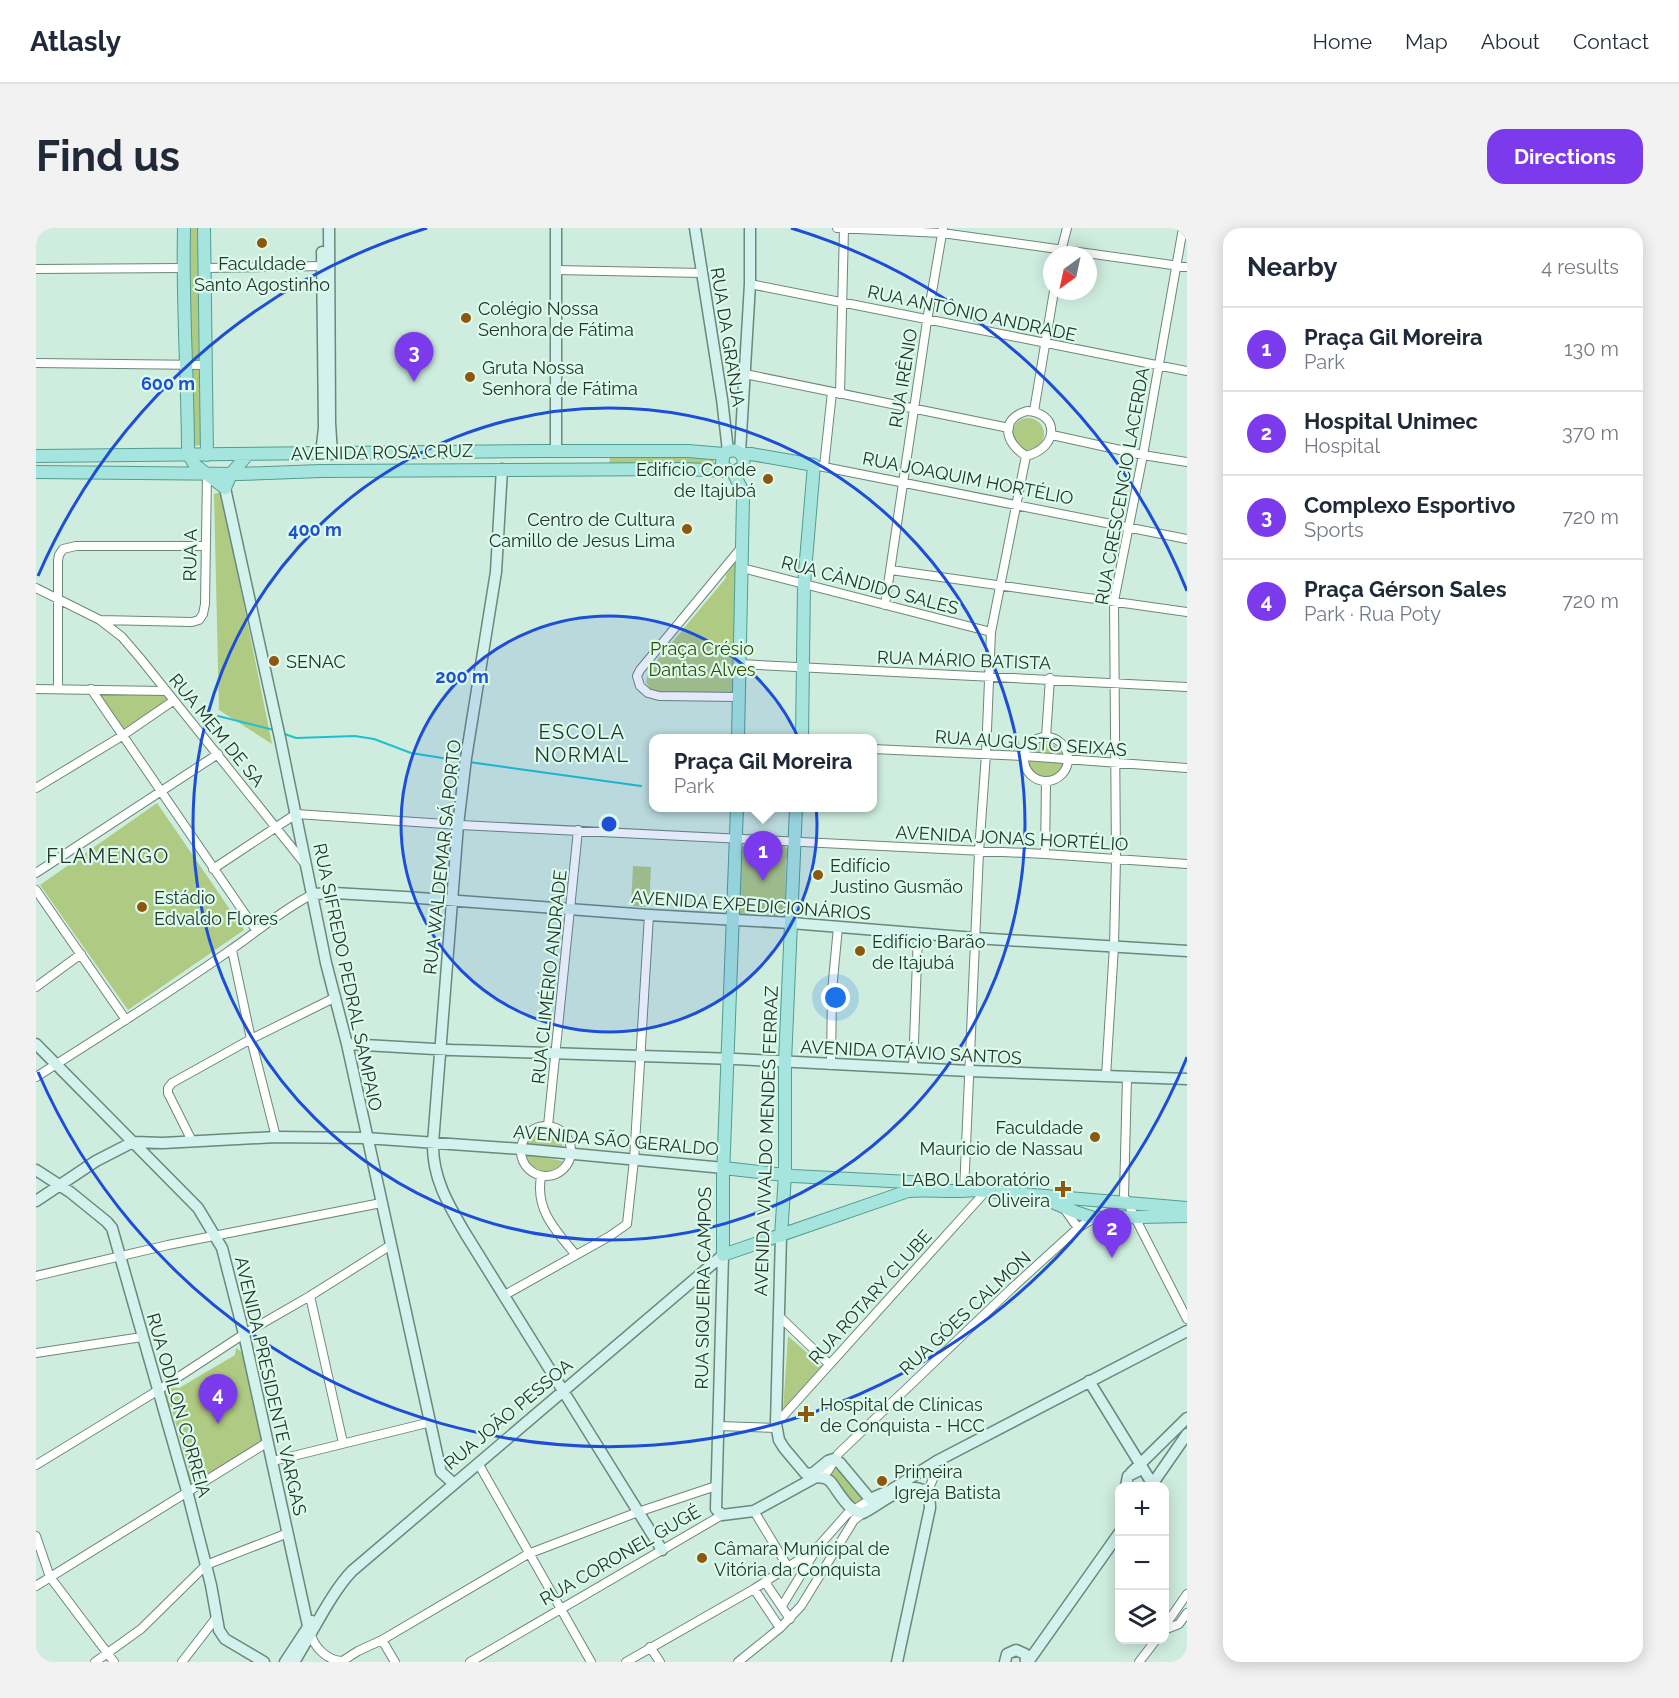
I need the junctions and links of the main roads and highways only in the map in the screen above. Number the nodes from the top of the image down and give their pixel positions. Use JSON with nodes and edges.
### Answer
{"nodes":[{"id":1,"x":184,"y":228,"type":"edge"},
{"id":2,"x":204,"y":228,"type":"edge"},
{"id":3,"x":600,"y":452,"type":"junction"},
{"id":4,"x":733,"y":453,"type":"junction"},
{"id":5,"x":188,"y":454,"type":"junction"},
{"id":6,"x":248,"y":454,"type":"junction"},
{"id":7,"x":366,"y":454,"type":"junction"},
{"id":8,"x":202,"y":455,"type":"junction"},
{"id":9,"x":36,"y":456,"type":"edge"},
{"id":10,"x":602,"y":470,"type":"junction"},
{"id":11,"x":366,"y":471,"type":"junction"},
{"id":12,"x":731,"y":471,"type":"junction"},
{"id":13,"x":36,"y":472,"type":"edge"},
{"id":14,"x":182,"y":473,"type":"junction"},
{"id":15,"x":207,"y":474,"type":"junction"},
{"id":16,"x":231,"y":474,"type":"junction"},
{"id":17,"x":738,"y":734,"type":"edge"},
{"id":18,"x":802,"y":734,"type":"edge"},
{"id":19,"x":736,"y":812,"type":"edge"},
{"id":20,"x":796,"y":812,"type":"edge"},
{"id":21,"x":724,"y":1168,"type":"junction"},
{"id":22,"x":785,"y":1175,"type":"junction"},
{"id":23,"x":888,"y":1180,"type":"junction"},
{"id":24,"x":972,"y":1189,"type":"junction"},
{"id":25,"x":887,"y":1197,"type":"junction"},
{"id":26,"x":1063,"y":1202,"type":"junction"},
{"id":27,"x":1187,"y":1208,"type":"edge"},
{"id":28,"x":1187,"y":1216,"type":"edge"},
{"id":29,"x":781,"y":1236,"type":"junction"},
{"id":30,"x":723,"y":1255,"type":"joint"}],
"edges":[{"from":1,"to":5,"type":"main road"},
{"from":2,"to":8,"type":"main road"},
{"from":3,"to":4,"type":"main road","name":"AVENIDA ROSA CRUZ"},
{"from":3,"to":7,"type":"main road","name":"AVENIDA ROSA CRUZ"},
{"from":3,"to":10,"type":"main road"},
{"from":4,"to":12,"type":"main road"},
{"from":4,"to":12,"type":"main road"},
{"from":4,"to":18,"type":"main road","name":"RUA JOAQUIM HORTÉLIO"},
{"from":5,"to":8,"type":"main road"},
{"from":5,"to":9,"type":"main road"},
{"from":6,"to":7,"type":"main road","name":"AVENIDA ROSA CRUZ"},
{"from":6,"to":8,"type":"main road","name":"AVENIDA ROSA CRUZ"},
{"from":6,"to":16,"type":"main road"},
{"from":7,"to":11,"type":"main road"},
{"from":8,"to":14,"type":"main road"},
{"from":8,"to":15,"type":"main road"},
{"from":10,"to":11,"type":"main road","name":"AVENIDA ROSA CRUZ"},
{"from":10,"to":12,"type":"main road","name":"AVENIDA ROSA CRUZ"},
{"from":11,"to":16,"type":"main road","name":"AVENIDA ROSA CRUZ"},
{"from":12,"to":17,"type":"main road"},
{"from":13,"to":14,"type":"main road","name":"AVENIDA ROSA CRUZ"},
{"from":14,"to":15,"type":"main road","name":"AVENIDA ROSA CRUZ"},
{"from":15,"to":16,"type":"main road","name":"AVENIDA ROSA CRUZ"},
{"from":15,"to":16,"type":"main road"},
{"from":19,"to":21,"type":"main road","name":"RUA SIQUEIRA CAMPOS"},
{"from":20,"to":22,"type":"main road","name":"AVENIDA VIVALDO MENDES FERRAZ"},
{"from":21,"to":22,"type":"main road","name":"AVENIDA SÃO GERALDO"},
{"from":21,"to":30,"type":"main road","name":"RUA SIQUEIRA CAMPOS"},
{"from":22,"to":23,"type":"main road","name":"AVENIDA SÃO GERALDO"},
{"from":22,"to":29,"type":"main road","name":"AVENIDA VIVALDO MENDES FERRAZ"},
{"from":23,"to":24,"type":"main road","name":"AVENIDA SÃO GERALDO"},
{"from":23,"to":25,"type":"main road"},
{"from":24,"to":25,"type":"main road","name":"RUA JOÃO PESSOA"},
{"from":24,"to":26,"type":"main road","name":"AVENIDA SÃO GERALDO"},
{"from":25,"to":29,"type":"main road","name":"RUA JOÃO PESSOA"},
{"from":26,"to":27,"type":"main road","name":"AVENIDA SÃO GERALDO"},
{"from":26,"to":28,"type":"main road","name":"AVENIDA SÃO GERALDO"},
{"from":29,"to":30,"type":"main road","name":"RUA JOÃO PESSOA"}]}
